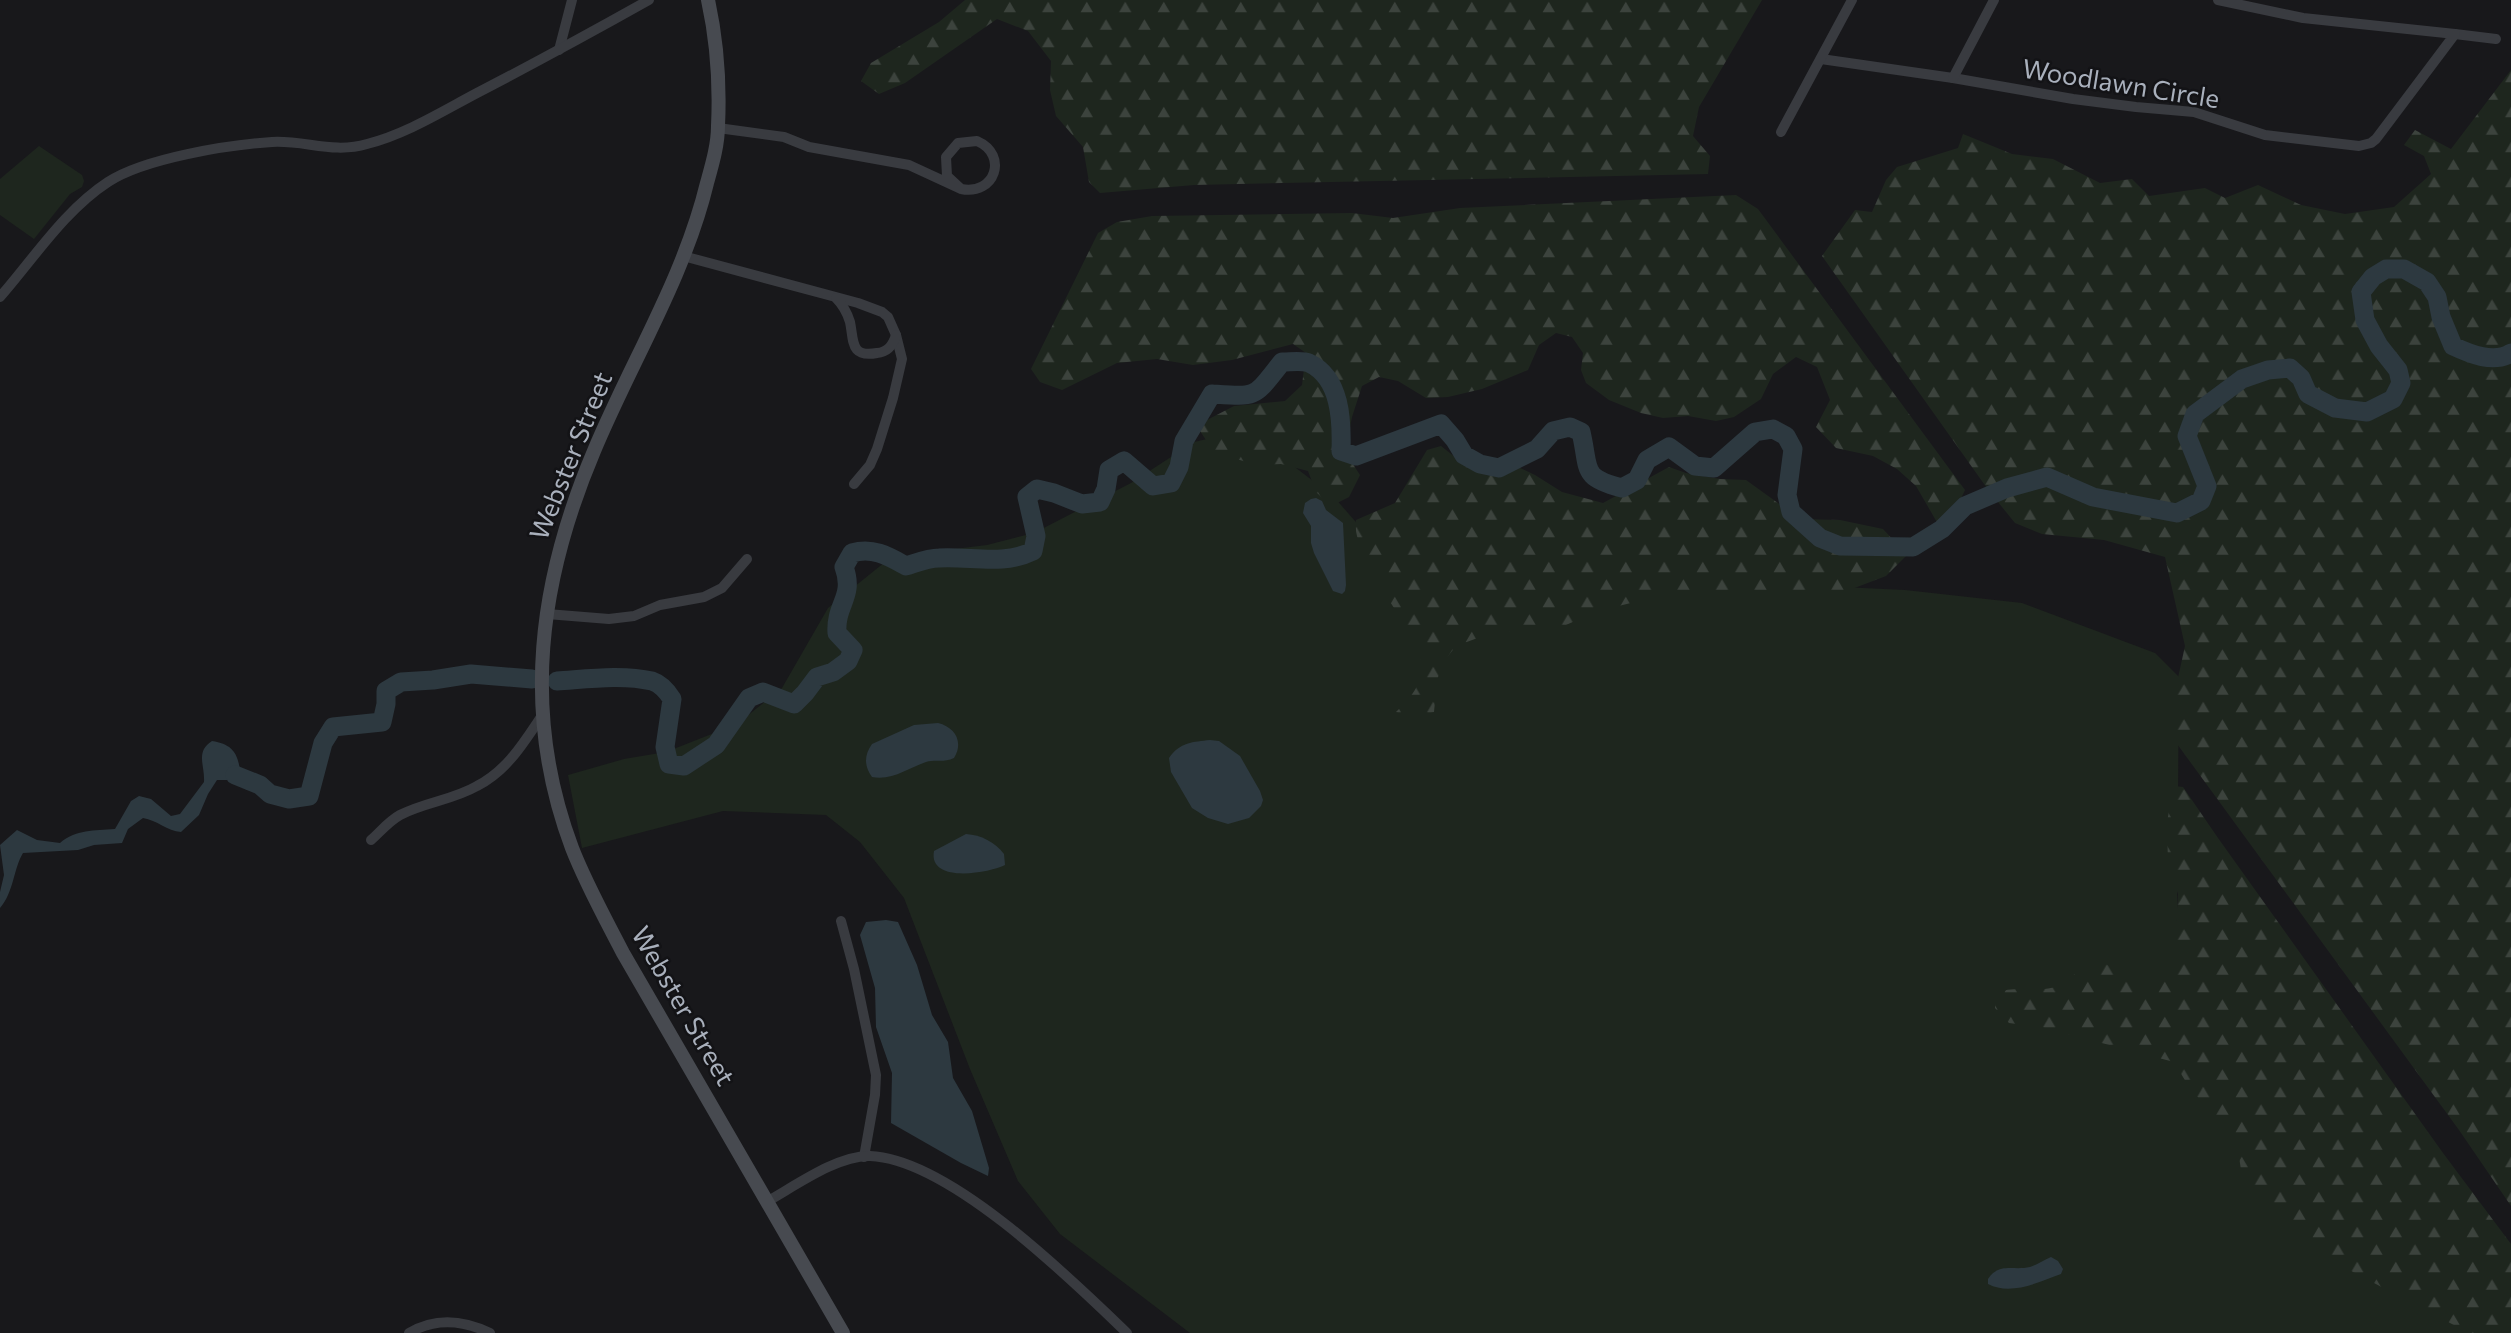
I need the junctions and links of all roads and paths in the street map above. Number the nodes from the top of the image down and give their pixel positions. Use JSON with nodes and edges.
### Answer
{"nodes":[{"id":1,"x":572,"y":0,"type":"edge"},
{"id":2,"x":649,"y":0,"type":"edge"},
{"id":3,"x":708,"y":0,"type":"edge"},
{"id":4,"x":1852,"y":0,"type":"edge"},
{"id":5,"x":1994,"y":0,"type":"edge"},
{"id":6,"x":2218,"y":0,"type":"edge"},
{"id":7,"x":2455,"y":34,"type":"junction"},
{"id":8,"x":2496,"y":39,"type":"dead end"},
{"id":9,"x":559,"y":50,"type":"junction"},
{"id":10,"x":1821,"y":59,"type":"junction"},
{"id":11,"x":1953,"y":78,"type":"junction"},
{"id":12,"x":719,"y":128,"type":"junction"},
{"id":13,"x":1781,"y":132,"type":"dead end"},
{"id":14,"x":961,"y":189,"type":"junction"},
{"id":15,"x":683,"y":256,"type":"junction"},
{"id":16,"x":0,"y":297,"type":"edge"},
{"id":17,"x":835,"y":297,"type":"junction"},
{"id":18,"x":896,"y":335,"type":"junction"},
{"id":19,"x":854,"y":484,"type":"dead end"},
{"id":20,"x":747,"y":559,"type":"dead end"},
{"id":21,"x":547,"y":614,"type":"junction"},
{"id":22,"x":544,"y":713,"type":"junction"},
{"id":23,"x":371,"y":840,"type":"dead end"},
{"id":24,"x":841,"y":921,"type":"dead end"},
{"id":25,"x":864,"y":1157,"type":"junction"},
{"id":26,"x":768,"y":1201,"type":"junction"},
{"id":27,"x":409,"y":1333,"type":"edge"},
{"id":28,"x":490,"y":1333,"type":"edge"},
{"id":29,"x":843,"y":1333,"type":"edge"},
{"id":30,"x":1127,"y":1333,"type":"edge"}],
"edges":[{"from":1,"to":9,"type":"street"},
{"from":2,"to":9,"type":"street"},
{"from":3,"to":12,"type":"street","name":"Webster Street"},
{"from":4,"to":10,"type":"street"},
{"from":5,"to":11,"type":"street"},
{"from":6,"to":7,"type":"street"},
{"from":7,"to":8,"type":"street"},
{"from":7,"to":11,"type":"street","name":"Woodlawn Circle"},
{"from":9,"to":16,"type":"street"},
{"from":10,"to":11,"type":"street","name":"Woodlawn Circle"},
{"from":10,"to":13,"type":"street"},
{"from":12,"to":14,"type":"street"},
{"from":12,"to":15,"type":"street","name":"Webster Street"},
{"from":14,"to":14,"type":"street"},
{"from":15,"to":17,"type":"street"},
{"from":15,"to":21,"type":"street","name":"Webster Street"},
{"from":17,"to":18,"type":"street"},
{"from":17,"to":18,"type":"street"},
{"from":18,"to":19,"type":"street"},
{"from":20,"to":21,"type":"street"},
{"from":21,"to":22,"type":"street","name":"Webster Street"},
{"from":22,"to":23,"type":"street"},
{"from":22,"to":26,"type":"street","name":"Webster Street"},
{"from":24,"to":25,"type":"street"},
{"from":25,"to":26,"type":"street"},
{"from":25,"to":30,"type":"street"},
{"from":26,"to":29,"type":"street","name":"Webster Street"},
{"from":27,"to":28,"type":"street"}]}
